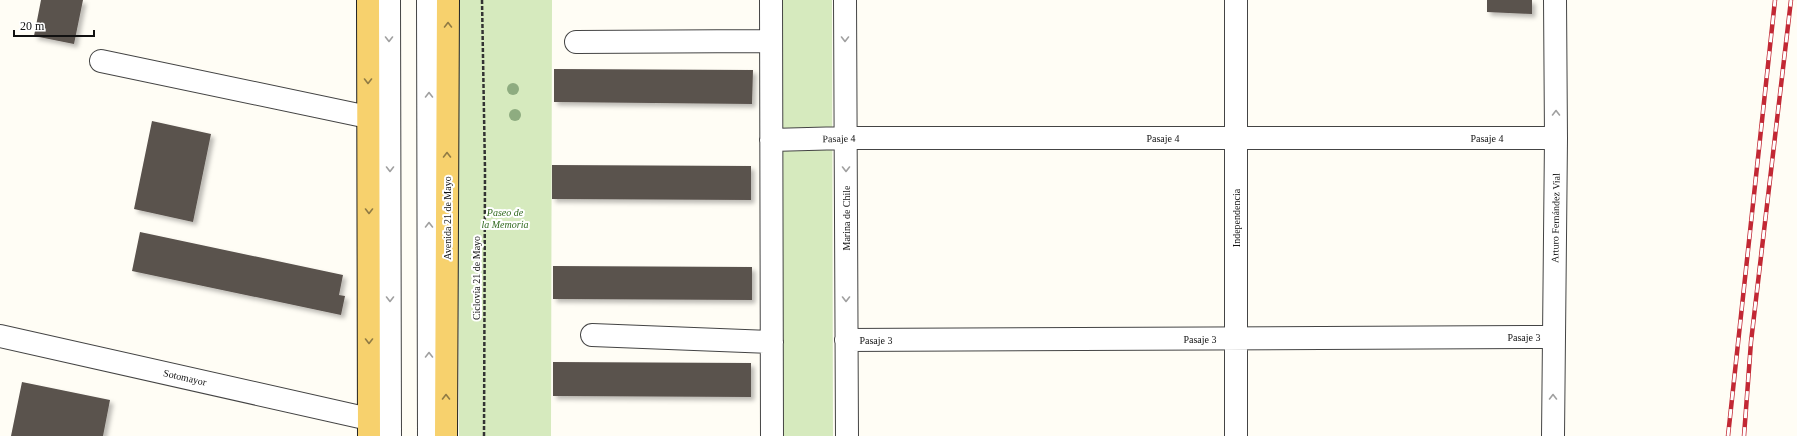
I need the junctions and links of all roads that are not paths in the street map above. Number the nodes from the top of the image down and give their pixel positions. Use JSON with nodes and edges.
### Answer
{"nodes":[{"id":1,"x":368,"y":0,"type":"edge"},
{"id":2,"x":389,"y":0,"type":"edge"},
{"id":3,"x":428,"y":0,"type":"edge"},
{"id":4,"x":448,"y":0,"type":"edge"},
{"id":5,"x":771,"y":0,"type":"edge"},
{"id":6,"x":845,"y":0,"type":"edge"},
{"id":7,"x":1236,"y":0,"type":"edge"},
{"id":8,"x":1555,"y":0,"type":"edge"},
{"id":9,"x":771,"y":41,"type":"junction"},
{"id":10,"x":576,"y":42,"type":"dead end"},
{"id":11,"x":101,"y":61,"type":"dead end"},
{"id":12,"x":368,"y":117,"type":"junction"},
{"id":13,"x":846,"y":138,"type":"junction"},
{"id":14,"x":1236,"y":138,"type":"junction"},
{"id":15,"x":1556,"y":138,"type":"junction"},
{"id":16,"x":771,"y":140,"type":"junction"},
{"id":17,"x":592,"y":335,"type":"dead end"},
{"id":18,"x":0,"y":336,"type":"edge"},
{"id":19,"x":1553,"y":337,"type":"junction"},
{"id":20,"x":1236,"y":338,"type":"junction"},
{"id":21,"x":846,"y":340,"type":"junction"},
{"id":22,"x":772,"y":342,"type":"junction"},
{"id":23,"x":369,"y":427,"type":"edge"},
{"id":24,"x":390,"y":436,"type":"edge"},
{"id":25,"x":429,"y":436,"type":"edge"},
{"id":26,"x":446,"y":436,"type":"edge"},
{"id":27,"x":772,"y":436,"type":"edge"},
{"id":28,"x":847,"y":436,"type":"edge"},
{"id":29,"x":1236,"y":436,"type":"edge"},
{"id":30,"x":1553,"y":436,"type":"edge"}],
"edges":[{"from":1,"to":12,"type":"main road","one_way":true},
{"from":2,"to":24,"type":"street","one_way":true},
{"from":25,"to":3,"type":"street","one_way":true},
{"from":26,"to":4,"type":"main road","name":"Avenida 21 de Mayo","one_way":true},
{"from":5,"to":9,"type":"street"},
{"from":6,"to":13,"type":"street","name":"Marina de Chile","one_way":true},
{"from":7,"to":14,"type":"street","name":"Independencia"},
{"from":15,"to":8,"type":"street","name":"Arturo Fernández Vial","one_way":true},
{"from":9,"to":10,"type":"street"},
{"from":9,"to":16,"type":"street"},
{"from":11,"to":12,"type":"street"},
{"from":12,"to":23,"type":"main road","one_way":true},
{"from":13,"to":14,"type":"street","name":"Pasaje 4"},
{"from":13,"to":16,"type":"street","name":"Pasaje 4"},
{"from":13,"to":21,"type":"street","name":"Marina de Chile","one_way":true},
{"from":14,"to":15,"type":"street","name":"Pasaje 4"},
{"from":14,"to":20,"type":"street","name":"Independencia"},
{"from":15,"to":19,"type":"street","name":"Arturo Fernández Vial"},
{"from":16,"to":22,"type":"street"},
{"from":17,"to":22,"type":"street"},
{"from":18,"to":23,"type":"street","name":"Sotomayor"},
{"from":19,"to":20,"type":"street","name":"Pasaje 3"},
{"from":30,"to":19,"type":"street","name":"Arturo Fernández Vial","one_way":true},
{"from":20,"to":21,"type":"street","name":"Pasaje 3"},
{"from":20,"to":29,"type":"street","name":"Independencia"},
{"from":21,"to":28,"type":"street","name":"Marina de Chile"},
{"from":22,"to":27,"type":"street"}]}
